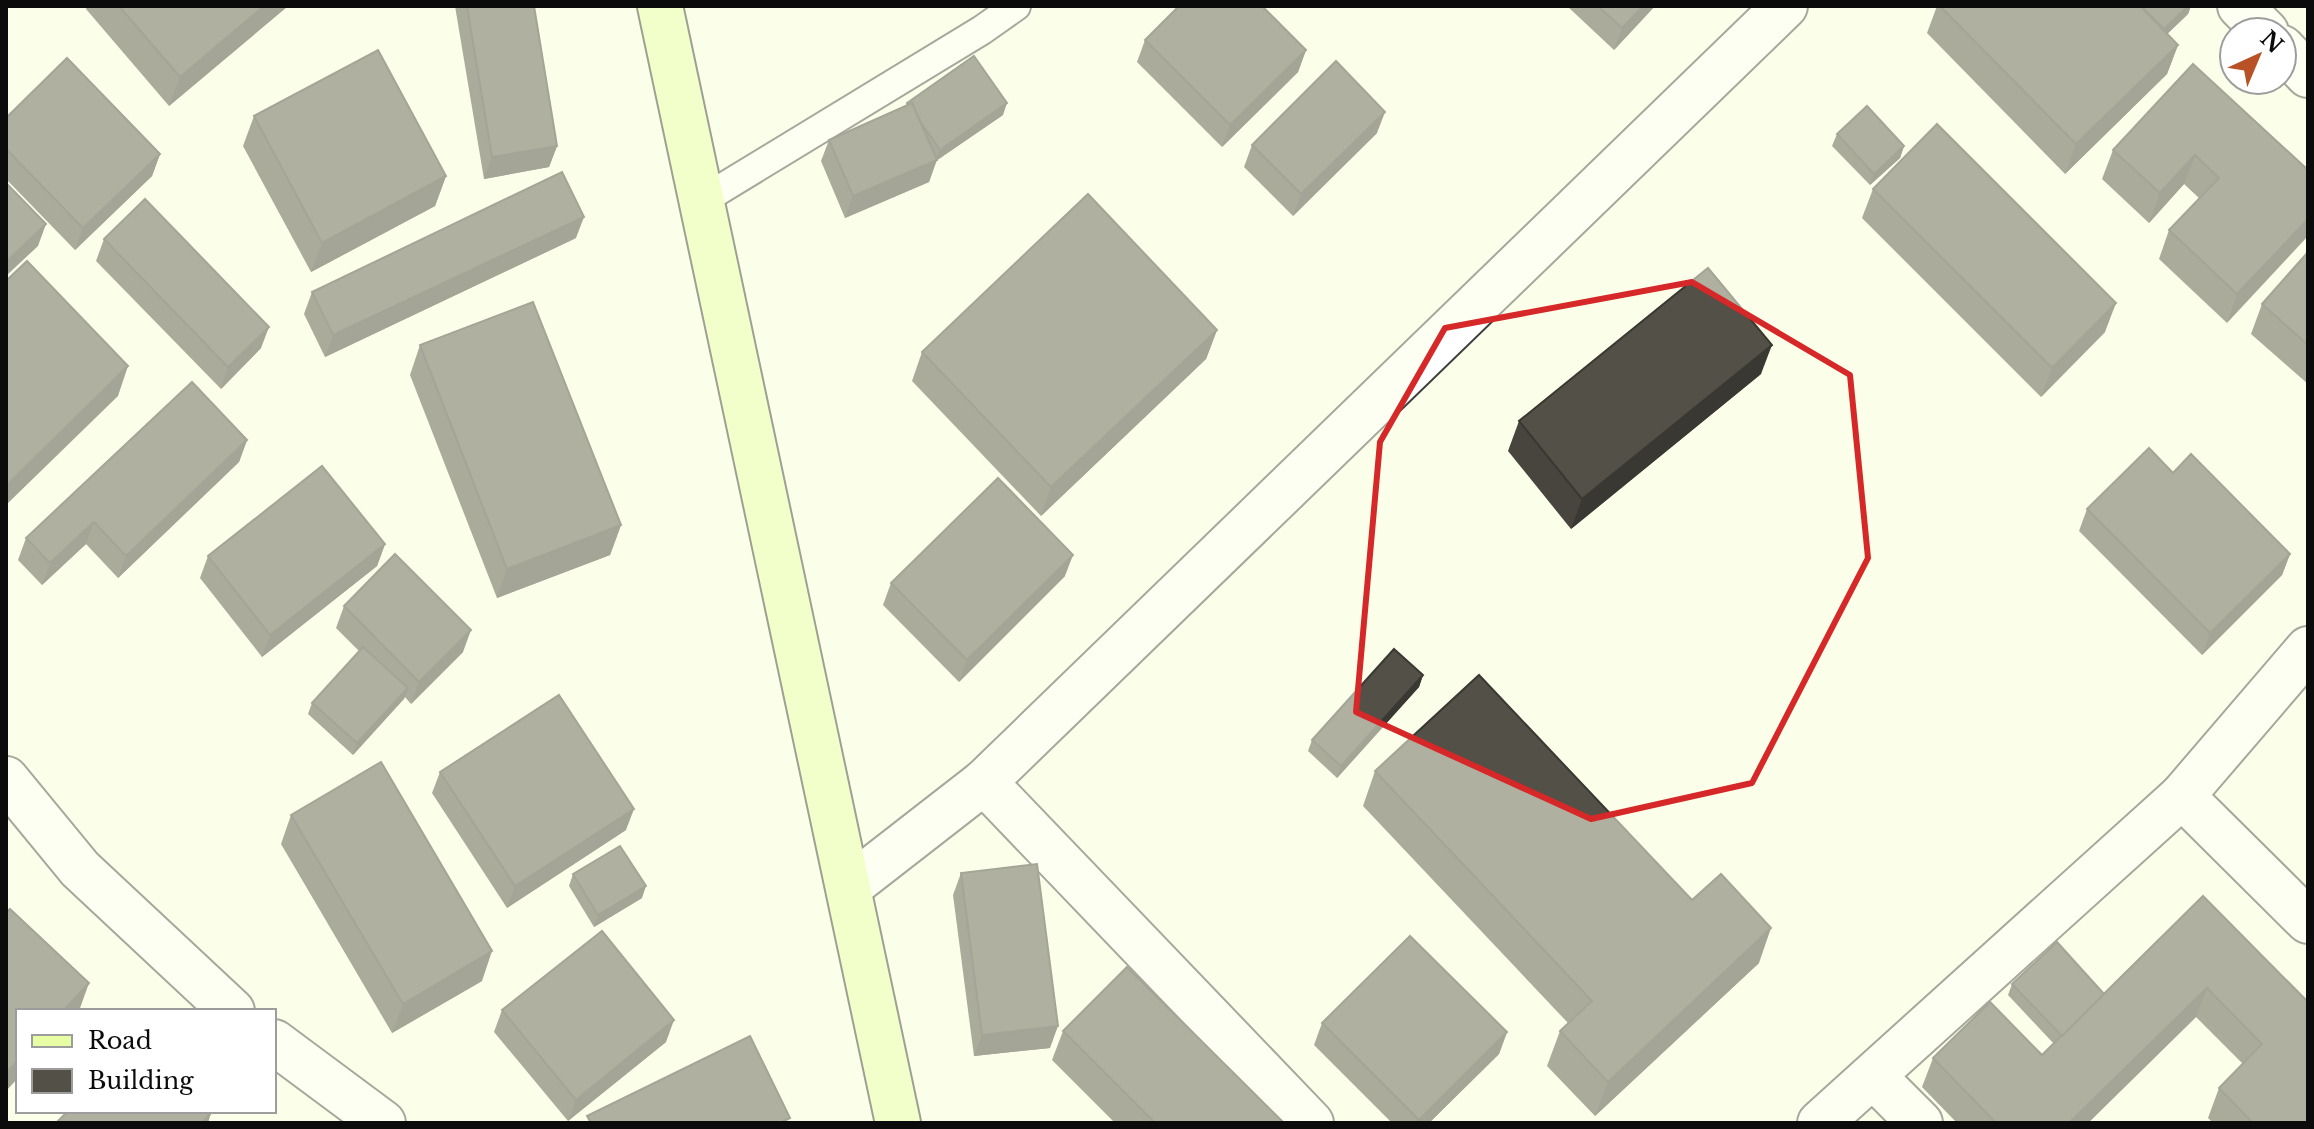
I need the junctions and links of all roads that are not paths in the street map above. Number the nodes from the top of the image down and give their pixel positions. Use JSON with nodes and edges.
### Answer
{"nodes":[{"id":1,"x":660,"y":6,"type":"edge"},
{"id":2,"x":1016,"y":6,"type":"edge"},
{"id":3,"x":1785,"y":6,"type":"edge"},
{"id":4,"x":701,"y":201,"type":"junction"},
{"id":5,"x":2308,"y":649,"type":"edge"},
{"id":6,"x":6,"y":779,"type":"edge"},
{"id":7,"x":984,"y":782,"type":"junction"},
{"id":8,"x":2182,"y":796,"type":"junction"},
{"id":9,"x":849,"y":887,"type":"junction"},
{"id":10,"x":2308,"y":921,"type":"edge"},
{"id":11,"x":230,"y":1009,"type":"edge"},
{"id":12,"x":276,"y":1043,"type":"edge"},
{"id":13,"x":1873,"y":1076,"type":"junction"},
{"id":14,"x":383,"y":1123,"type":"edge"},
{"id":15,"x":898,"y":1123,"type":"edge"},
{"id":16,"x":1311,"y":1123,"type":"edge"},
{"id":17,"x":1820,"y":1123,"type":"edge"},
{"id":18,"x":1920,"y":1123,"type":"edge"}],
"edges":[{"from":1,"to":4,"type":"street"},
{"from":2,"to":4,"type":"lane"},
{"from":3,"to":7,"type":"street"},
{"from":4,"to":9,"type":"street"},
{"from":5,"to":8,"type":"street"},
{"from":6,"to":11,"type":"street"},
{"from":7,"to":9,"type":"street"},
{"from":7,"to":16,"type":"street"},
{"from":8,"to":10,"type":"street"},
{"from":8,"to":13,"type":"street"},
{"from":9,"to":15,"type":"street"},
{"from":12,"to":14,"type":"street"},
{"from":13,"to":17,"type":"street"},
{"from":13,"to":18,"type":"street"}]}
